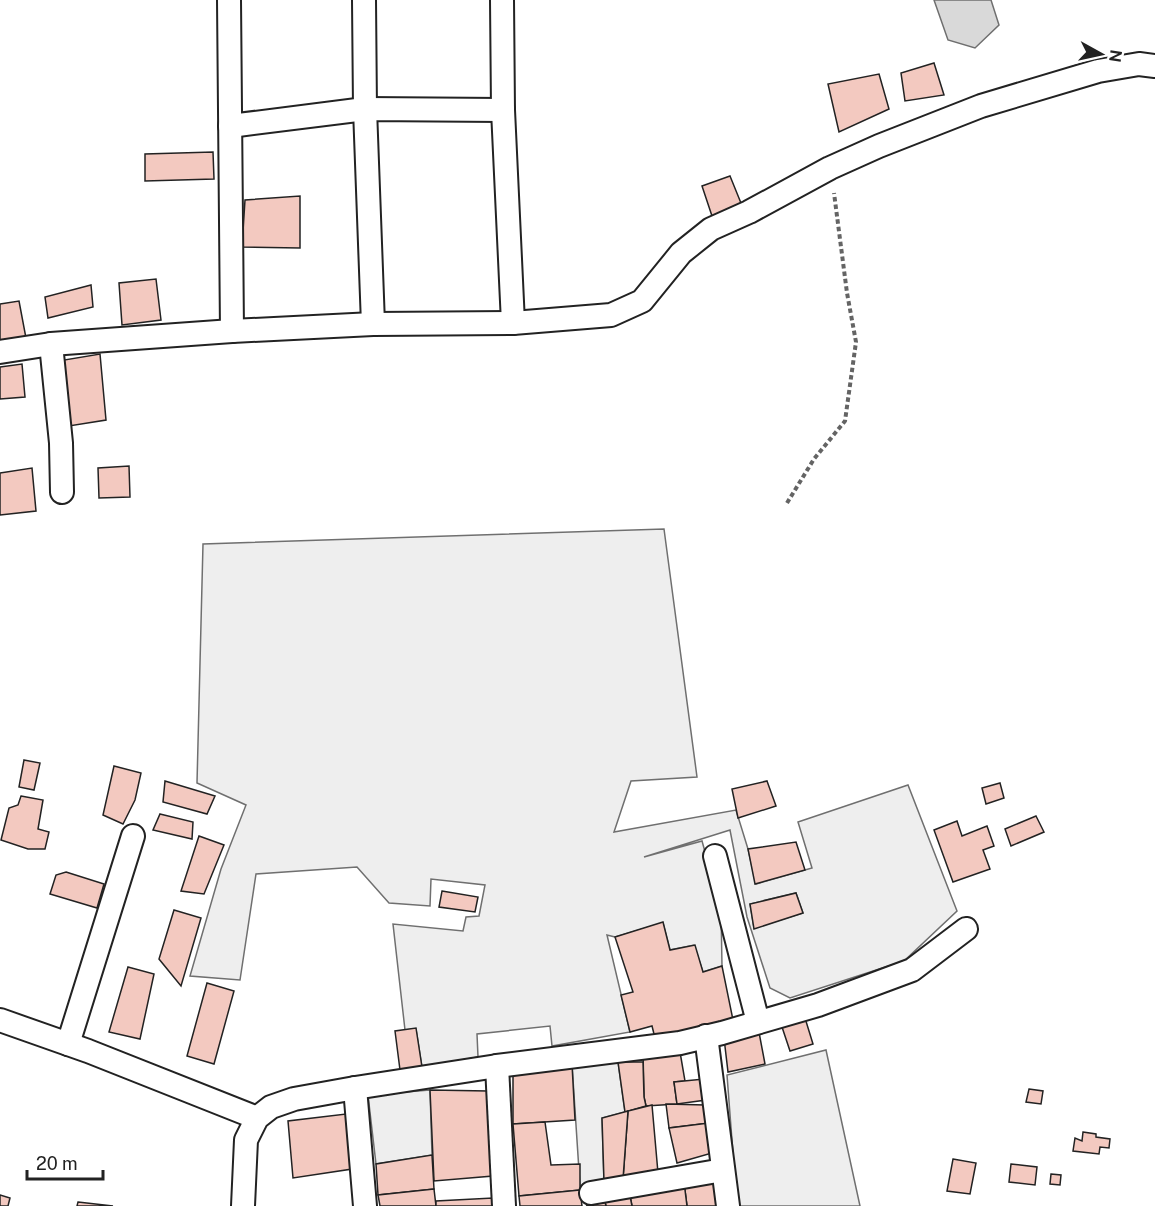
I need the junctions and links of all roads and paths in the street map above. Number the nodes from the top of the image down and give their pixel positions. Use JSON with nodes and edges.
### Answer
{"nodes":[{"id":1,"x":229,"y":0,"type":"edge"},
{"id":2,"x":364,"y":0,"type":"edge"},
{"id":3,"x":502,"y":0,"type":"edge"},
{"id":4,"x":1155,"y":66,"type":"edge"},
{"id":5,"x":365,"y":109,"type":"junction"},
{"id":6,"x":503,"y":110,"type":"junction"},
{"id":7,"x":231,"y":126,"type":"junction"},
{"id":8,"x":830,"y":168,"type":"junction"},
{"id":9,"x":513,"y":322,"type":"junction"},
{"id":10,"x":373,"y":324,"type":"junction"},
{"id":11,"x":232,"y":331,"type":"junction"},
{"id":12,"x":51,"y":344,"type":"junction"},
{"id":13,"x":0,"y":352,"type":"edge"},
{"id":14,"x":62,"y":492,"type":"dead end"},
{"id":15,"x":787,"y":503,"type":"dead end"},
{"id":16,"x":133,"y":836,"type":"dead end"},
{"id":17,"x":715,"y":856,"type":"dead end"},
{"id":18,"x":966,"y":928,"type":"dead end"},
{"id":19,"x":0,"y":1020,"type":"edge"},
{"id":20,"x":758,"y":1022,"type":"junction"},
{"id":21,"x":706,"y":1036,"type":"junction"},
{"id":22,"x":68,"y":1044,"type":"junction"},
{"id":23,"x":497,"y":1066,"type":"junction"},
{"id":24,"x":355,"y":1088,"type":"junction"},
{"id":25,"x":257,"y":1118,"type":"junction"},
{"id":26,"x":723,"y":1170,"type":"junction"},
{"id":27,"x":591,"y":1193,"type":"dead end"},
{"id":28,"x":243,"y":1206,"type":"edge"},
{"id":29,"x":365,"y":1206,"type":"edge"},
{"id":30,"x":504,"y":1206,"type":"edge"},
{"id":31,"x":728,"y":1206,"type":"edge"}],
"edges":[{"from":1,"to":7,"type":"street"},
{"from":2,"to":5,"type":"street"},
{"from":3,"to":6,"type":"street"},
{"from":4,"to":8,"type":"street"},
{"from":5,"to":6,"type":"street"},
{"from":5,"to":7,"type":"street"},
{"from":5,"to":10,"type":"street"},
{"from":6,"to":9,"type":"street"},
{"from":7,"to":11,"type":"street"},
{"from":8,"to":9,"type":"street"},
{"from":8,"to":15,"type":"path"},
{"from":9,"to":10,"type":"street"},
{"from":10,"to":11,"type":"street"},
{"from":11,"to":12,"type":"street"},
{"from":12,"to":13,"type":"street"},
{"from":12,"to":14,"type":"street"},
{"from":16,"to":22,"type":"street"},
{"from":17,"to":20,"type":"street"},
{"from":18,"to":20,"type":"street"},
{"from":19,"to":22,"type":"street"},
{"from":20,"to":21,"type":"street"},
{"from":21,"to":23,"type":"street"},
{"from":21,"to":26,"type":"street"},
{"from":22,"to":25,"type":"street"},
{"from":23,"to":24,"type":"street"},
{"from":23,"to":30,"type":"street"},
{"from":24,"to":25,"type":"street"},
{"from":24,"to":29,"type":"street"},
{"from":25,"to":28,"type":"street"},
{"from":26,"to":27,"type":"street"},
{"from":26,"to":31,"type":"street"}]}
